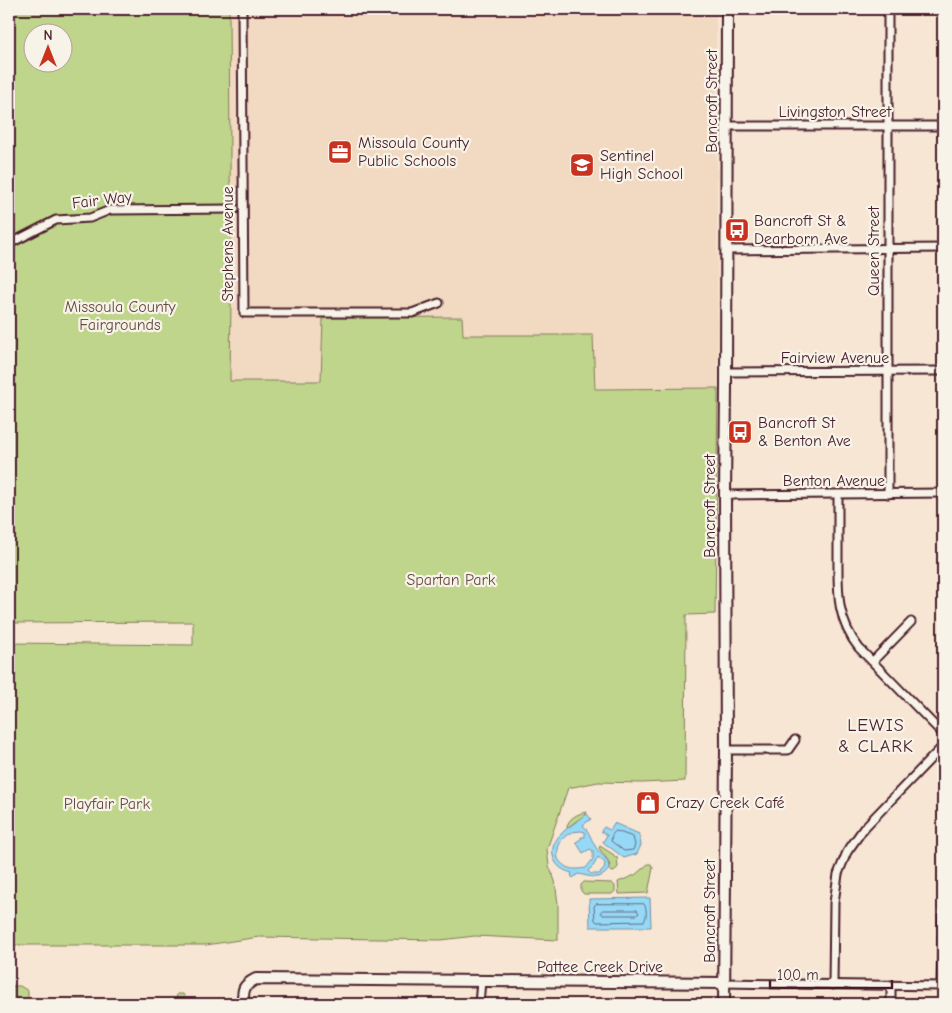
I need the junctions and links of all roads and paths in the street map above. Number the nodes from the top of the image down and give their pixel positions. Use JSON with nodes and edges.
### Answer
{"nodes":[{"id":1,"x":242,"y":9,"type":"edge"},
{"id":2,"x":727,"y":9,"type":"edge"},
{"id":3,"x":888,"y":9,"type":"edge"},
{"id":4,"x":726,"y":126,"type":"junction"},
{"id":5,"x":888,"y":126,"type":"junction"},
{"id":6,"x":943,"y":126,"type":"edge"},
{"id":7,"x":235,"y":209,"type":"dead end"},
{"id":8,"x":9,"y":244,"type":"edge"},
{"id":9,"x":888,"y":248,"type":"junction"},
{"id":10,"x":943,"y":248,"type":"edge"},
{"id":11,"x":726,"y":250,"type":"junction"},
{"id":12,"x":439,"y":302,"type":"dead end"},
{"id":13,"x":726,"y":372,"type":"junction"},
{"id":14,"x":888,"y":372,"type":"junction"},
{"id":15,"x":943,"y":372,"type":"edge"},
{"id":16,"x":943,"y":493,"type":"edge"},
{"id":17,"x":888,"y":494,"type":"junction"},
{"id":18,"x":724,"y":495,"type":"junction"},
{"id":19,"x":838,"y":495,"type":"junction"},
{"id":20,"x":912,"y":622,"type":"dead end"},
{"id":21,"x":873,"y":662,"type":"junction"},
{"id":22,"x":943,"y":734,"type":"edge"},
{"id":23,"x":795,"y":740,"type":"dead end"},
{"id":24,"x":943,"y":746,"type":"edge"},
{"id":25,"x":726,"y":750,"type":"junction"},
{"id":26,"x":943,"y":912,"type":"edge"},
{"id":27,"x":481,"y":981,"type":"junction"},
{"id":28,"x":724,"y":983,"type":"junction"},
{"id":29,"x":833,"y":985,"type":"junction"},
{"id":30,"x":891,"y":986,"type":"junction"},
{"id":31,"x":942,"y":986,"type":"edge"},
{"id":32,"x":243,"y":1004,"type":"edge"},
{"id":33,"x":479,"y":1004,"type":"edge"},
{"id":34,"x":724,"y":1004,"type":"edge"},
{"id":35,"x":890,"y":1004,"type":"edge"}],
"edges":[{"from":1,"to":12,"type":"street","name":"Stephens Avenue"},
{"from":2,"to":4,"type":"street","name":"Bancroft Street"},
{"from":3,"to":5,"type":"street","name":"Queen Street"},
{"from":4,"to":5,"type":"street","name":"Livingston Street"},
{"from":4,"to":11,"type":"street","name":"Bancroft Street"},
{"from":5,"to":6,"type":"street","name":"Livingston Street"},
{"from":5,"to":9,"type":"street","name":"Queen Street"},
{"from":7,"to":8,"type":"street","name":"Fair Way"},
{"from":9,"to":10,"type":"street"},
{"from":9,"to":11,"type":"street"},
{"from":9,"to":14,"type":"street","name":"Queen Street"},
{"from":11,"to":13,"type":"street","name":"Bancroft Street"},
{"from":13,"to":14,"type":"street","name":"Fairview Avenue"},
{"from":13,"to":18,"type":"street","name":"Bancroft Street"},
{"from":14,"to":15,"type":"street","name":"Fairview Avenue"},
{"from":14,"to":17,"type":"street","name":"Queen Street"},
{"from":16,"to":17,"type":"street","name":"Benton Avenue"},
{"from":17,"to":19,"type":"street","name":"Benton Avenue"},
{"from":18,"to":19,"type":"street","name":"Benton Avenue"},
{"from":18,"to":25,"type":"street","name":"Bancroft Street"},
{"from":19,"to":21,"type":"street"},
{"from":20,"to":21,"type":"street"},
{"from":21,"to":22,"type":"street"},
{"from":23,"to":25,"type":"street"},
{"from":24,"to":29,"type":"street"},
{"from":25,"to":28,"type":"street","name":"Bancroft Street"},
{"from":26,"to":31,"type":"street"},
{"from":27,"to":28,"type":"street","name":"Pattee Creek Drive"},
{"from":27,"to":32,"type":"street","name":"Pattee Creek Drive"},
{"from":27,"to":33,"type":"street"},
{"from":28,"to":29,"type":"street","name":"Pattee Creek Drive"},
{"from":28,"to":34,"type":"street","name":"Bancroft Street"},
{"from":29,"to":30,"type":"street","name":"Pattee Creek Drive"},
{"from":30,"to":31,"type":"street","name":"Pattee Creek Drive"},
{"from":30,"to":35,"type":"street"}]}
